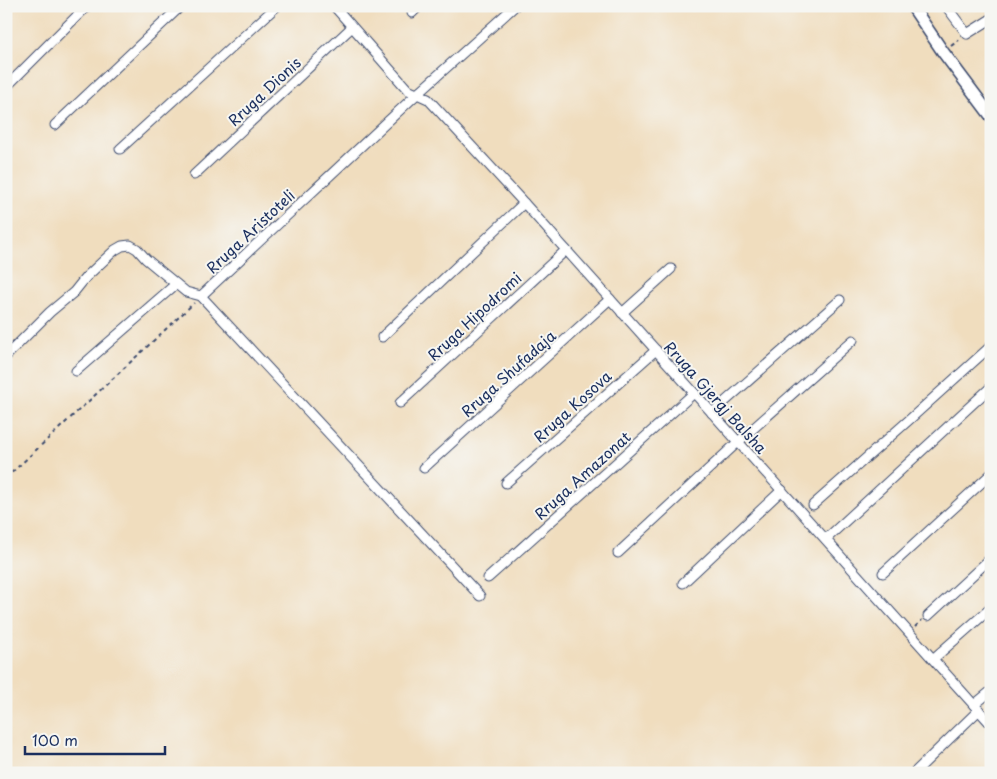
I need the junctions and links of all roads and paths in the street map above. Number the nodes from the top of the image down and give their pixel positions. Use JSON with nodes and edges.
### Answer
{"nodes":[{"id":1,"x":87,"y":6,"type":"edge"},
{"id":2,"x":181,"y":6,"type":"edge"},
{"id":3,"x":277,"y":6,"type":"edge"},
{"id":4,"x":334,"y":6,"type":"edge"},
{"id":5,"x":515,"y":6,"type":"edge"},
{"id":6,"x":912,"y":6,"type":"edge"},
{"id":7,"x":946,"y":6,"type":"edge"},
{"id":8,"x":991,"y":19,"type":"edge"},
{"id":9,"x":352,"y":27,"type":"junction"},
{"id":10,"x":967,"y":34,"type":"junction"},
{"id":11,"x":943,"y":52,"type":"junction"},
{"id":12,"x":6,"y":87,"type":"edge"},
{"id":13,"x":417,"y":94,"type":"junction"},
{"id":14,"x":991,"y":116,"type":"edge"},
{"id":15,"x":55,"y":125,"type":"dead end"},
{"id":16,"x":120,"y":149,"type":"dead end"},
{"id":17,"x":194,"y":175,"type":"dead end"},
{"id":18,"x":524,"y":203,"type":"junction"},
{"id":19,"x":566,"y":250,"type":"junction"},
{"id":20,"x":672,"y":270,"type":"dead end"},
{"id":21,"x":176,"y":284,"type":"junction"},
{"id":22,"x":201,"y":296,"type":"junction"},
{"id":23,"x":610,"y":299,"type":"junction"},
{"id":24,"x":840,"y":300,"type":"dead end"},
{"id":25,"x":622,"y":313,"type":"junction"},
{"id":26,"x":382,"y":337,"type":"dead end"},
{"id":27,"x":853,"y":340,"type":"dead end"},
{"id":28,"x":991,"y":346,"type":"edge"},
{"id":29,"x":656,"y":350,"type":"junction"},
{"id":30,"x":6,"y":356,"type":"edge"},
{"id":31,"x":76,"y":372,"type":"dead end"},
{"id":32,"x":991,"y":387,"type":"edge"},
{"id":33,"x":694,"y":393,"type":"junction"},
{"id":34,"x":400,"y":403,"type":"dead end"},
{"id":35,"x":712,"y":413,"type":"junction"},
{"id":36,"x":738,"y":442,"type":"junction"},
{"id":37,"x":424,"y":468,"type":"dead end"},
{"id":38,"x":991,"y":474,"type":"edge"},
{"id":39,"x":6,"y":478,"type":"edge"},
{"id":40,"x":506,"y":482,"type":"dead end"},
{"id":41,"x":782,"y":490,"type":"junction"},
{"id":42,"x":812,"y":505,"type":"dead end"},
{"id":43,"x":826,"y":539,"type":"junction"},
{"id":44,"x":618,"y":553,"type":"dead end"},
{"id":45,"x":991,"y":558,"type":"edge"},
{"id":46,"x":883,"y":573,"type":"dead end"},
{"id":47,"x":488,"y":578,"type":"dead end"},
{"id":48,"x":683,"y":583,"type":"dead end"},
{"id":49,"x":480,"y":596,"type":"dead end"},
{"id":50,"x":991,"y":608,"type":"edge"},
{"id":51,"x":928,"y":616,"type":"joint"},
{"id":52,"x":909,"y":632,"type":"junction"},
{"id":53,"x":934,"y":660,"type":"junction"},
{"id":54,"x":991,"y":691,"type":"edge"},
{"id":55,"x":977,"y":708,"type":"junction"},
{"id":56,"x":991,"y":724,"type":"edge"},
{"id":57,"x":914,"y":773,"type":"edge"}],
"edges":[{"from":1,"to":12,"type":"street"},
{"from":2,"to":15,"type":"street"},
{"from":3,"to":16,"type":"street"},
{"from":4,"to":9,"type":"street","name":"Rruga Gjergj Balsha"},
{"from":5,"to":13,"type":"street","name":"Rruga Aristoteli"},
{"from":6,"to":11,"type":"main road"},
{"from":7,"to":10,"type":"street"},
{"from":8,"to":10,"type":"street"},
{"from":9,"to":13,"type":"street","name":"Rruga Gjergj Balsha"},
{"from":9,"to":17,"type":"street","name":"Rruga Dionis"},
{"from":10,"to":11,"type":"path"},
{"from":11,"to":14,"type":"main road"},
{"from":13,"to":18,"type":"street","name":"Rruga Gjergj Balsha"},
{"from":13,"to":22,"type":"street","name":"Rruga Aristoteli"},
{"from":18,"to":19,"type":"street","name":"Rruga Gjergj Balsha"},
{"from":18,"to":26,"type":"street"},
{"from":19,"to":23,"type":"street","name":"Rruga Gjergj Balsha"},
{"from":19,"to":34,"type":"street","name":"Rruga Hipodromi"},
{"from":20,"to":25,"type":"street"},
{"from":21,"to":22,"type":"street"},
{"from":21,"to":30,"type":"street"},
{"from":21,"to":31,"type":"street"},
{"from":22,"to":39,"type":"path"},
{"from":22,"to":49,"type":"street"},
{"from":23,"to":25,"type":"street","name":"Rruga Gjergj Balsha"},
{"from":23,"to":37,"type":"street","name":"Rruga Shufadaja"},
{"from":24,"to":35,"type":"street"},
{"from":25,"to":29,"type":"street","name":"Rruga Gjergj Balsha"},
{"from":27,"to":36,"type":"street"},
{"from":28,"to":42,"type":"street"},
{"from":29,"to":33,"type":"street","name":"Rruga Gjergj Balsha"},
{"from":29,"to":40,"type":"street","name":"Rruga Kosova"},
{"from":32,"to":43,"type":"street"},
{"from":33,"to":35,"type":"street","name":"Rruga Gjergj Balsha"},
{"from":33,"to":47,"type":"street","name":"Rruga Amazonat"},
{"from":35,"to":36,"type":"street","name":"Rruga Gjergj Balsha"},
{"from":36,"to":41,"type":"street","name":"Rruga Gjergj Balsha"},
{"from":36,"to":44,"type":"street"},
{"from":38,"to":46,"type":"street"},
{"from":41,"to":43,"type":"street","name":"Rruga Gjergj Balsha"},
{"from":41,"to":48,"type":"street"},
{"from":43,"to":52,"type":"street","name":"Rruga Gjergj Balsha"},
{"from":45,"to":51,"type":"street"},
{"from":50,"to":53,"type":"street"},
{"from":51,"to":52,"type":"path"},
{"from":52,"to":53,"type":"street","name":"Rruga Gjergj Balsha"},
{"from":53,"to":55,"type":"street","name":"Rruga Gjergj Balsha"},
{"from":54,"to":55,"type":"street"},
{"from":55,"to":56,"type":"street","name":"Rruga Gjergj Balsha"},
{"from":55,"to":57,"type":"street"}]}
